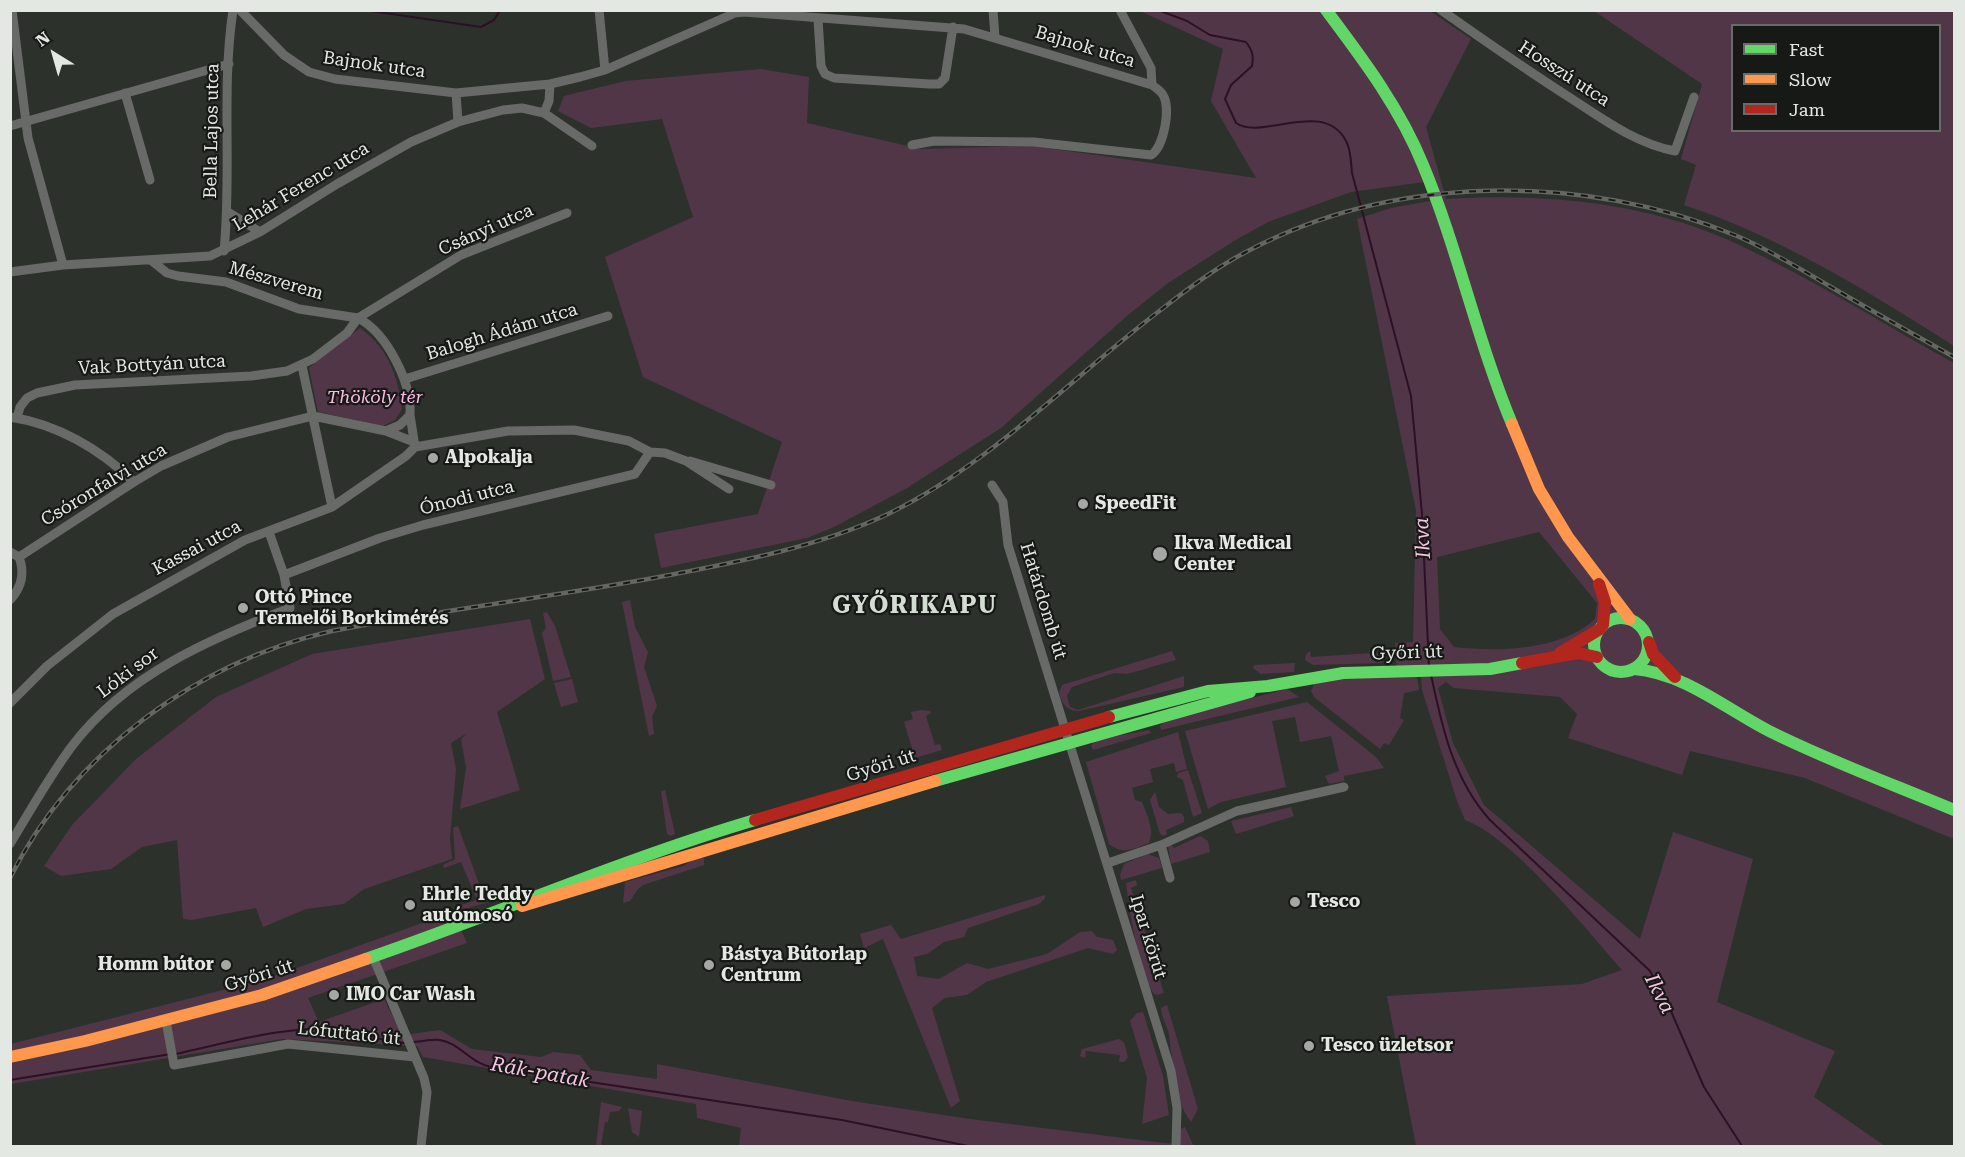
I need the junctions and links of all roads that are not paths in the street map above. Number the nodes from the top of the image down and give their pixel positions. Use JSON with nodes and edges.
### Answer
{"nodes":[{"id":1,"x":12,"y":10,"type":"edge"},
{"id":2,"x":233,"y":10,"type":"edge"},
{"id":3,"x":240,"y":10,"type":"edge"},
{"id":4,"x":599,"y":10,"type":"edge"},
{"id":5,"x":865,"y":10,"type":"edge"},
{"id":6,"x":993,"y":10,"type":"edge"},
{"id":7,"x":1120,"y":10,"type":"edge"},
{"id":8,"x":1326,"y":10,"type":"edge"},
{"id":9,"x":735,"y":12,"type":"edge"},
{"id":10,"x":1446,"y":12,"type":"edge"},
{"id":11,"x":818,"y":19,"type":"junction"},
{"id":12,"x":868,"y":22,"type":"junction"},
{"id":13,"x":953,"y":27,"type":"junction"},
{"id":14,"x":996,"y":37,"type":"junction"},
{"id":15,"x":229,"y":64,"type":"junction"},
{"id":16,"x":605,"y":70,"type":"junction"},
{"id":17,"x":550,"y":84,"type":"junction"},
{"id":18,"x":1152,"y":85,"type":"junction"},
{"id":19,"x":125,"y":93,"type":"junction"},
{"id":20,"x":456,"y":93,"type":"junction"},
{"id":21,"x":1694,"y":97,"type":"dead end"},
{"id":22,"x":544,"y":113,"type":"junction"},
{"id":23,"x":26,"y":122,"type":"junction"},
{"id":24,"x":458,"y":122,"type":"junction"},
{"id":25,"x":10,"y":126,"type":"edge"},
{"id":26,"x":592,"y":146,"type":"dead end"},
{"id":27,"x":912,"y":146,"type":"dead end"},
{"id":28,"x":150,"y":180,"type":"dead end"},
{"id":29,"x":228,"y":212,"type":"junction"},
{"id":30,"x":567,"y":213,"type":"dead end"},
{"id":31,"x":260,"y":232,"type":"junction"},
{"id":32,"x":224,"y":251,"type":"junction"},
{"id":33,"x":152,"y":261,"type":"junction"},
{"id":34,"x":63,"y":266,"type":"junction"},
{"id":35,"x":10,"y":272,"type":"edge"},
{"id":36,"x":608,"y":316,"type":"dead end"},
{"id":37,"x":358,"y":318,"type":"junction"},
{"id":38,"x":302,"y":366,"type":"junction"},
{"id":39,"x":405,"y":379,"type":"junction"},
{"id":40,"x":410,"y":415,"type":"junction"},
{"id":41,"x":313,"y":416,"type":"junction"},
{"id":42,"x":14,"y":418,"type":"edge"},
{"id":43,"x":386,"y":431,"type":"junction"},
{"id":44,"x":414,"y":445,"type":"junction"},
{"id":45,"x":650,"y":452,"type":"junction"},
{"id":46,"x":686,"y":461,"type":"junction"},
{"id":47,"x":134,"y":482,"type":"junction"},
{"id":48,"x":771,"y":485,"type":"dead end"},
{"id":49,"x":992,"y":485,"type":"dead end"},
{"id":50,"x":729,"y":489,"type":"dead end"},
{"id":51,"x":332,"y":507,"type":"junction"},
{"id":52,"x":269,"y":532,"type":"junction"},
{"id":53,"x":15,"y":554,"type":"edge"},
{"id":54,"x":284,"y":575,"type":"junction"},
{"id":55,"x":1597,"y":576,"type":"junction"},
{"id":56,"x":10,"y":600,"type":"edge"},
{"id":57,"x":1630,"y":619,"type":"junction"},
{"id":58,"x":1601,"y":627,"type":"junction"},
{"id":59,"x":1648,"y":642,"type":"junction"},
{"id":60,"x":1597,"y":657,"type":"junction"},
{"id":61,"x":1548,"y":660,"type":"junction"},
{"id":62,"x":1634,"y":669,"type":"junction"},
{"id":63,"x":1681,"y":682,"type":"junction"},
{"id":64,"x":1268,"y":686,"type":"junction"},
{"id":65,"x":10,"y":703,"type":"edge"},
{"id":66,"x":1065,"y":728,"type":"junction"},
{"id":67,"x":1069,"y":741,"type":"junction"},
{"id":68,"x":1344,"y":787,"type":"dead end"},
{"id":69,"x":1954,"y":810,"type":"edge"},
{"id":70,"x":10,"y":843,"type":"edge"},
{"id":71,"x":1161,"y":845,"type":"junction"},
{"id":72,"x":1108,"y":863,"type":"junction"},
{"id":73,"x":1170,"y":878,"type":"dead end"},
{"id":74,"x":512,"y":908,"type":"junction"},
{"id":75,"x":373,"y":957,"type":"junction"},
{"id":76,"x":166,"y":1021,"type":"junction"},
{"id":77,"x":10,"y":1057,"type":"edge"},
{"id":78,"x":416,"y":1057,"type":"junction"},
{"id":79,"x":421,"y":1146,"type":"edge"},
{"id":80,"x":1176,"y":1146,"type":"edge"}],
"edges":[{"from":1,"to":23,"type":"street"},
{"from":2,"to":15,"type":"street","name":"Bella Lajos utca"},
{"from":3,"to":20,"type":"street","name":"Bajnok utca"},
{"from":4,"to":16,"type":"street"},
{"from":5,"to":12,"type":"street"},
{"from":6,"to":14,"type":"street"},
{"from":7,"to":18,"type":"street","name":"Bajnok utca"},
{"from":8,"to":55,"type":"main road"},
{"from":9,"to":11,"type":"street","name":"Bajnok utca"},
{"from":9,"to":16,"type":"street","name":"Bajnok utca"},
{"from":10,"to":21,"type":"street","name":"Hosszú utca"},
{"from":11,"to":12,"type":"street","name":"Bajnok utca"},
{"from":11,"to":13,"type":"street"},
{"from":12,"to":13,"type":"street","name":"Bajnok utca"},
{"from":13,"to":14,"type":"street","name":"Bajnok utca"},
{"from":14,"to":18,"type":"street","name":"Bajnok utca"},
{"from":15,"to":19,"type":"street"},
{"from":15,"to":29,"type":"street","name":"Bella Lajos utca"},
{"from":16,"to":17,"type":"street","name":"Bajnok utca"},
{"from":17,"to":20,"type":"street","name":"Bajnok utca"},
{"from":17,"to":22,"type":"street"},
{"from":18,"to":27,"type":"street","name":"Bajnok utca"},
{"from":19,"to":23,"type":"street"},
{"from":19,"to":28,"type":"street"},
{"from":20,"to":24,"type":"street"},
{"from":22,"to":24,"type":"street","name":"Lehár Ferenc utca"},
{"from":22,"to":26,"type":"street","name":"Lehár Ferenc utca"},
{"from":23,"to":25,"type":"street"},
{"from":23,"to":34,"type":"street"},
{"from":24,"to":31,"type":"street","name":"Lehár Ferenc utca"},
{"from":29,"to":31,"type":"street"},
{"from":29,"to":32,"type":"street","name":"Bella Lajos utca"},
{"from":30,"to":37,"type":"street","name":"Csányi utca"},
{"from":31,"to":32,"type":"street","name":"Lehár Ferenc utca"},
{"from":32,"to":33,"type":"street","name":"Lehár Ferenc utca"},
{"from":33,"to":34,"type":"street","name":"Lehár Ferenc utca"},
{"from":33,"to":37,"type":"street","name":"Mészverem"},
{"from":34,"to":35,"type":"street","name":"Lehár Ferenc utca"},
{"from":36,"to":39,"type":"street","name":"Balogh Ádám utca"},
{"from":37,"to":38,"type":"street"},
{"from":37,"to":39,"type":"street"},
{"from":38,"to":41,"type":"street"},
{"from":38,"to":42,"type":"street","name":"Vak Bottyán utca"},
{"from":39,"to":40,"type":"street"},
{"from":40,"to":43,"type":"street"},
{"from":40,"to":44,"type":"street"},
{"from":41,"to":43,"type":"street"},
{"from":41,"to":47,"type":"street","name":"Csóronfalvi utca"},
{"from":41,"to":51,"type":"street"},
{"from":42,"to":47,"type":"street"},
{"from":43,"to":44,"type":"street"},
{"from":44,"to":45,"type":"street"},
{"from":44,"to":51,"type":"street","name":"Kassai utca"},
{"from":45,"to":46,"type":"street"},
{"from":45,"to":54,"type":"street","name":"Ónodi utca"},
{"from":46,"to":48,"type":"street"},
{"from":46,"to":50,"type":"street"},
{"from":47,"to":53,"type":"street","name":"Csóronfalvi utca"},
{"from":49,"to":66,"type":"street","name":"Határdomb út"},
{"from":51,"to":52,"type":"street","name":"Kassai utca"},
{"from":52,"to":54,"type":"street"},
{"from":52,"to":65,"type":"street","name":"Kassai utca"},
{"from":53,"to":56,"type":"street"},
{"from":54,"to":70,"type":"street","name":"Lóki sor"},
{"from":55,"to":57,"type":"main road"},
{"from":55,"to":58,"type":"main road"},
{"from":57,"to":58,"type":"main road"},
{"from":57,"to":59,"type":"main road"},
{"from":58,"to":60,"type":"main road"},
{"from":58,"to":61,"type":"main road","name":"Győri út"},
{"from":59,"to":62,"type":"main road"},
{"from":59,"to":63,"type":"main road"},
{"from":60,"to":61,"type":"main road","name":"Győri út"},
{"from":60,"to":62,"type":"main road"},
{"from":61,"to":64,"type":"main road","name":"Győri út"},
{"from":62,"to":63,"type":"main road"},
{"from":63,"to":69,"type":"main road"},
{"from":64,"to":66,"type":"main road","name":"Győri út"},
{"from":64,"to":67,"type":"main road","name":"Győri út"},
{"from":66,"to":67,"type":"street","name":"Határdomb út"},
{"from":66,"to":74,"type":"main road","name":"Győri út"},
{"from":67,"to":72,"type":"street","name":"Ipar körút"},
{"from":67,"to":74,"type":"main road","name":"Győri út"},
{"from":68,"to":71,"type":"street"},
{"from":71,"to":72,"type":"street"},
{"from":71,"to":73,"type":"street"},
{"from":72,"to":80,"type":"street","name":"Ipar körút"},
{"from":74,"to":75,"type":"main road","name":"Győri út"},
{"from":75,"to":76,"type":"main road","name":"Győri út"},
{"from":75,"to":78,"type":"street"},
{"from":76,"to":77,"type":"main road","name":"Győri út"},
{"from":76,"to":78,"type":"street","name":"Lófuttató út"},
{"from":78,"to":79,"type":"street"}]}
